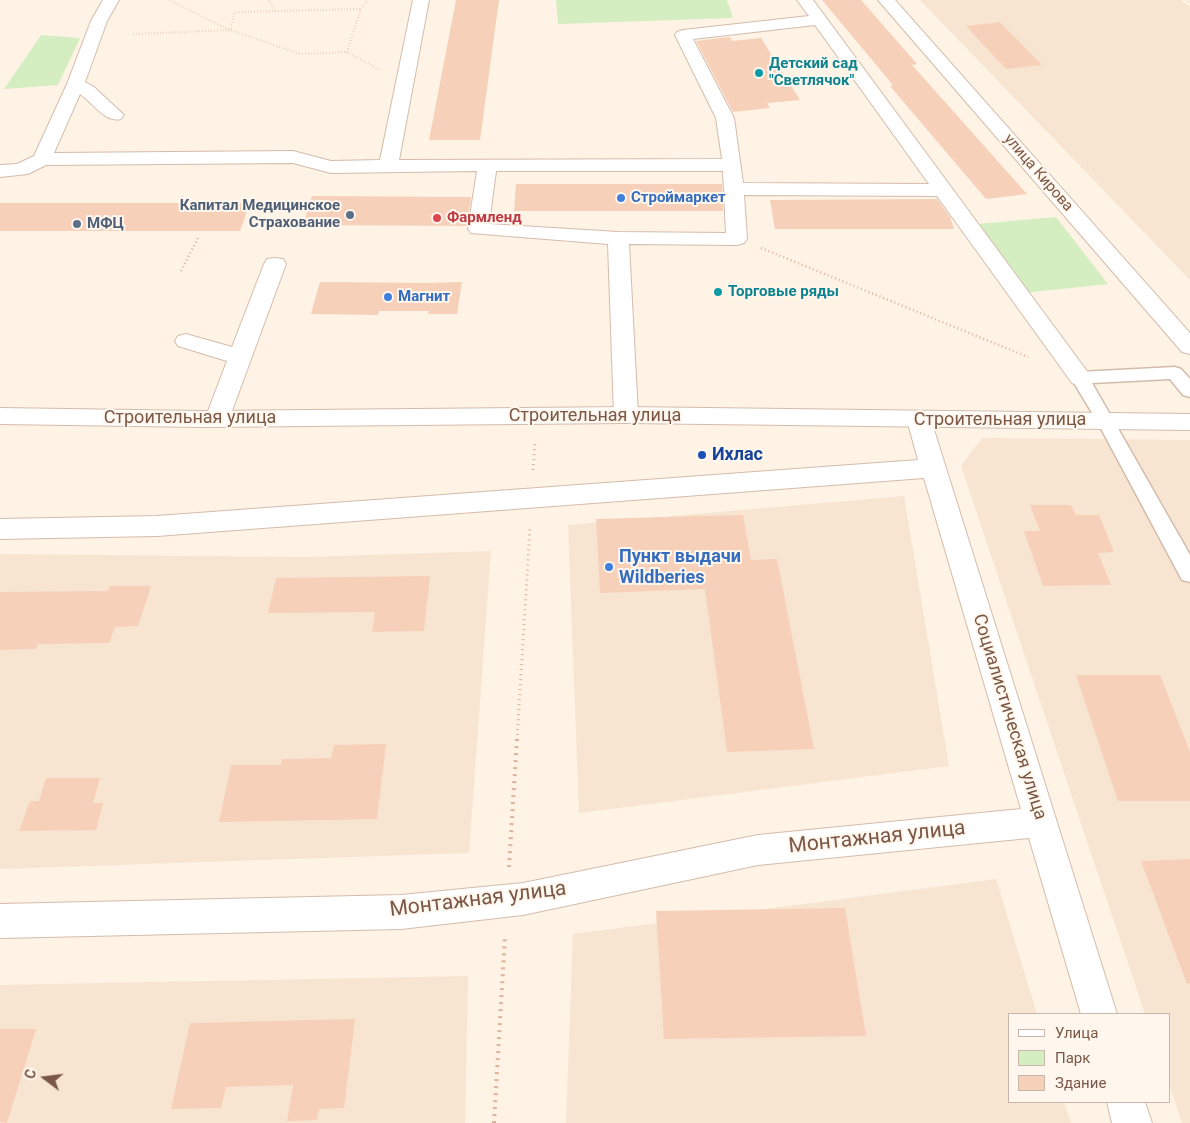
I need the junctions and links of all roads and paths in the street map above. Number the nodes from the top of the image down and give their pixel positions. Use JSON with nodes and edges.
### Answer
{"nodes":[{"id":1,"x":112,"y":0,"type":"edge"},
{"id":2,"x":169,"y":0,"type":"edge"},
{"id":3,"x":269,"y":0,"type":"edge"},
{"id":4,"x":368,"y":0,"type":"edge"},
{"id":5,"x":421,"y":0,"type":"edge"},
{"id":6,"x":805,"y":0,"type":"edge"},
{"id":7,"x":886,"y":0,"type":"edge"},
{"id":8,"x":1186,"y":0,"type":"edge"},
{"id":9,"x":1190,"y":3,"type":"edge"},
{"id":10,"x":361,"y":9,"type":"junction"},
{"id":11,"x":275,"y":11,"type":"junction"},
{"id":12,"x":820,"y":20,"type":"junction"},
{"id":13,"x":230,"y":30,"type":"junction"},
{"id":14,"x":133,"y":34,"type":"dead end"},
{"id":15,"x":347,"y":52,"type":"junction"},
{"id":16,"x":405,"y":83,"type":"junction"},
{"id":17,"x":76,"y":84,"type":"junction"},
{"id":18,"x":115,"y":115,"type":"dead end"},
{"id":19,"x":42,"y":159,"type":"junction"},
{"id":20,"x":732,"y":165,"type":"junction"},
{"id":21,"x":388,"y":166,"type":"junction"},
{"id":22,"x":487,"y":167,"type":"junction"},
{"id":23,"x":0,"y":171,"type":"edge"},
{"id":24,"x":734,"y":189,"type":"junction"},
{"id":25,"x":943,"y":190,"type":"junction"},
{"id":26,"x":198,"y":236,"type":"dead end"},
{"id":27,"x":618,"y":238,"type":"junction"},
{"id":28,"x":737,"y":239,"type":"junction"},
{"id":29,"x":275,"y":264,"type":"dead end"},
{"id":30,"x":181,"y":271,"type":"dead end"},
{"id":31,"x":186,"y":341,"type":"dead end"},
{"id":32,"x":1190,"y":347,"type":"edge"},
{"id":33,"x":240,"y":357,"type":"junction"},
{"id":34,"x":1080,"y":378,"type":"junction"},
{"id":35,"x":1190,"y":392,"type":"edge"},
{"id":36,"x":626,"y":415,"type":"junction"},
{"id":37,"x":0,"y":416,"type":"edge"},
{"id":38,"x":536,"y":416,"type":"junction"},
{"id":39,"x":216,"y":419,"type":"junction"},
{"id":40,"x":918,"y":420,"type":"junction"},
{"id":41,"x":1106,"y":421,"type":"junction"},
{"id":42,"x":1190,"y":422,"type":"edge"},
{"id":43,"x":933,"y":468,"type":"junction"},
{"id":44,"x":532,"y":498,"type":"junction"},
{"id":45,"x":0,"y":530,"type":"edge"},
{"id":46,"x":1188,"y":567,"type":"edge"},
{"id":47,"x":1041,"y":822,"type":"junction"},
{"id":48,"x":507,"y":900,"type":"junction"},
{"id":49,"x":0,"y":922,"type":"edge"},
{"id":50,"x":1099,"y":1013,"type":"edge"},
{"id":51,"x":1126,"y":1103,"type":"edge"},
{"id":52,"x":494,"y":1123,"type":"edge"},
{"id":53,"x":1132,"y":1123,"type":"edge"}],
"edges":[{"from":1,"to":17,"type":"street"},
{"from":2,"to":13,"type":"path"},
{"from":3,"to":11,"type":"path"},
{"from":4,"to":10,"type":"path"},
{"from":5,"to":16,"type":"street"},
{"from":6,"to":12,"type":"street"},
{"from":7,"to":32,"type":"street","name":"улица Кирова"},
{"from":8,"to":9,"type":"path"},
{"from":10,"to":11,"type":"path"},
{"from":10,"to":15,"type":"path"},
{"from":11,"to":13,"type":"path"},
{"from":12,"to":20,"type":"street"},
{"from":12,"to":25,"type":"street"},
{"from":13,"to":14,"type":"path"},
{"from":13,"to":15,"type":"path"},
{"from":15,"to":16,"type":"path"},
{"from":16,"to":21,"type":"street"},
{"from":17,"to":18,"type":"street"},
{"from":17,"to":19,"type":"street"},
{"from":19,"to":21,"type":"street"},
{"from":19,"to":23,"type":"street"},
{"from":20,"to":22,"type":"street"},
{"from":20,"to":24,"type":"street"},
{"from":21,"to":22,"type":"street"},
{"from":22,"to":27,"type":"street"},
{"from":24,"to":25,"type":"street"},
{"from":24,"to":28,"type":"street"},
{"from":25,"to":34,"type":"street"},
{"from":26,"to":30,"type":"path"},
{"from":27,"to":28,"type":"street"},
{"from":27,"to":36,"type":"street"},
{"from":28,"to":34,"type":"path"},
{"from":29,"to":33,"type":"street"},
{"from":31,"to":33,"type":"street"},
{"from":33,"to":39,"type":"street"},
{"from":34,"to":35,"type":"lane"},
{"from":34,"to":41,"type":"lane"},
{"from":36,"to":38,"type":"street","name":"Строительная улица"},
{"from":36,"to":40,"type":"street","name":"Строительная улица"},
{"from":37,"to":39,"type":"street","name":"Строительная улица"},
{"from":38,"to":39,"type":"street","name":"Строительная улица"},
{"from":38,"to":44,"type":"path"},
{"from":40,"to":41,"type":"street","name":"Строительная улица"},
{"from":40,"to":43,"type":"street","name":"Социалистическая улица"},
{"from":41,"to":42,"type":"street","name":"Строительная улица"},
{"from":41,"to":46,"type":"lane"},
{"from":43,"to":44,"type":"street"},
{"from":43,"to":47,"type":"street","name":"Социалистическая улица"},
{"from":44,"to":45,"type":"street"},
{"from":44,"to":48,"type":"path"},
{"from":47,"to":48,"type":"street","name":"Монтажная улица"},
{"from":47,"to":50,"type":"street","name":"Социалистическая улица"},
{"from":48,"to":49,"type":"street","name":"Монтажная улица"},
{"from":48,"to":52,"type":"path"},
{"from":51,"to":53,"type":"street"}]}
